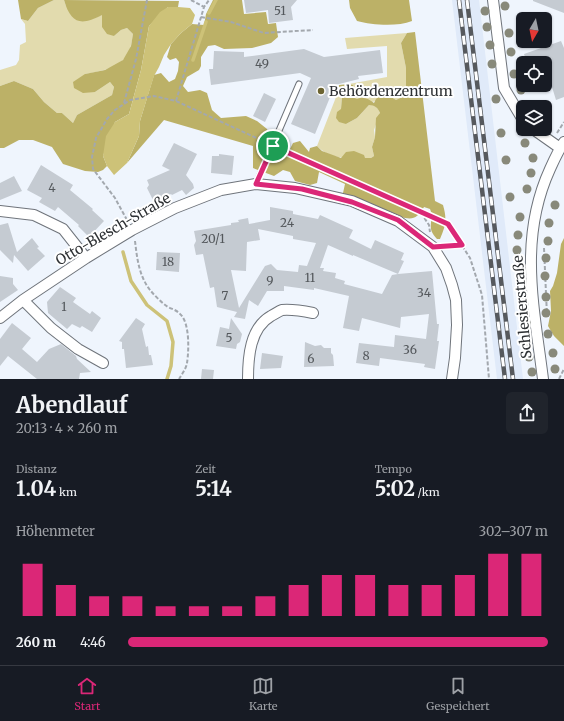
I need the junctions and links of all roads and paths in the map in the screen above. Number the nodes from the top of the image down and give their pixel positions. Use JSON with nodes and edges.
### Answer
{"nodes":[{"id":1,"x":147,"y":0,"type":"edge"},
{"id":2,"x":191,"y":0,"type":"edge"},
{"id":3,"x":209,"y":0,"type":"edge"},
{"id":4,"x":493,"y":0,"type":"edge"},
{"id":5,"x":204,"y":8,"type":"junction"},
{"id":6,"x":201,"y":17,"type":"junction"},
{"id":7,"x":313,"y":30,"type":"dead end"},
{"id":8,"x":299,"y":84,"type":"dead end"},
{"id":9,"x":130,"y":100,"type":"dead end"},
{"id":10,"x":176,"y":101,"type":"junction"},
{"id":11,"x":124,"y":103,"type":"dead end"},
{"id":12,"x":516,"y":108,"type":"edge"},
{"id":13,"x":546,"y":136,"type":"edge"},
{"id":14,"x":562,"y":145,"type":"edge"},
{"id":15,"x":273,"y":146,"type":"junction"},
{"id":16,"x":256,"y":184,"type":"junction"},
{"id":17,"x":0,"y":211,"type":"edge"},
{"id":18,"x":543,"y":242,"type":"dead end"},
{"id":19,"x":462,"y":245,"type":"junction"},
{"id":20,"x":433,"y":247,"type":"junction"},
{"id":21,"x":86,"y":258,"type":"junction"},
{"id":22,"x":23,"y":300,"type":"junction"},
{"id":23,"x":313,"y":313,"type":"dead end"},
{"id":24,"x":0,"y":318,"type":"edge"},
{"id":25,"x":547,"y":318,"type":"dead end"},
{"id":26,"x":103,"y":363,"type":"dead end"},
{"id":27,"x":564,"y":369,"type":"edge"},
{"id":28,"x":248,"y":379,"type":"edge"},
{"id":29,"x":452,"y":379,"type":"edge"},
{"id":30,"x":489,"y":379,"type":"edge"},
{"id":31,"x":543,"y":379,"type":"edge"},
{"id":32,"x":559,"y":379,"type":"edge"}],
"edges":[{"from":1,"to":11,"type":"path"},
{"from":2,"to":5,"type":"path"},
{"from":3,"to":5,"type":"path"},
{"from":4,"to":12,"type":"street"},
{"from":5,"to":6,"type":"path"},
{"from":6,"to":7,"type":"path"},
{"from":6,"to":10,"type":"path"},
{"from":8,"to":15,"type":"lane"},
{"from":9,"to":10,"type":"path"},
{"from":10,"to":15,"type":"path"},
{"from":13,"to":14,"type":"street"},
{"from":14,"to":31,"type":"street","name":"Schlesierstraße"},
{"from":15,"to":16,"type":"lane"},
{"from":15,"to":19,"type":"path"},
{"from":16,"to":20,"type":"street","name":"Otto-Blesch-Straße"},
{"from":16,"to":21,"type":"street","name":"Otto-Blesch-Straße"},
{"from":17,"to":21,"type":"street"},
{"from":18,"to":25,"type":"path"},
{"from":19,"to":20,"type":"path"},
{"from":19,"to":30,"type":"path"},
{"from":20,"to":29,"type":"street","name":"Otto-Blesch-Straße"},
{"from":21,"to":22,"type":"street","name":"Otto-Blesch-Straße"},
{"from":22,"to":24,"type":"street","name":"Otto-Blesch-Straße"},
{"from":22,"to":26,"type":"street"},
{"from":23,"to":28,"type":"street"},
{"from":27,"to":32,"type":"path"}]}
